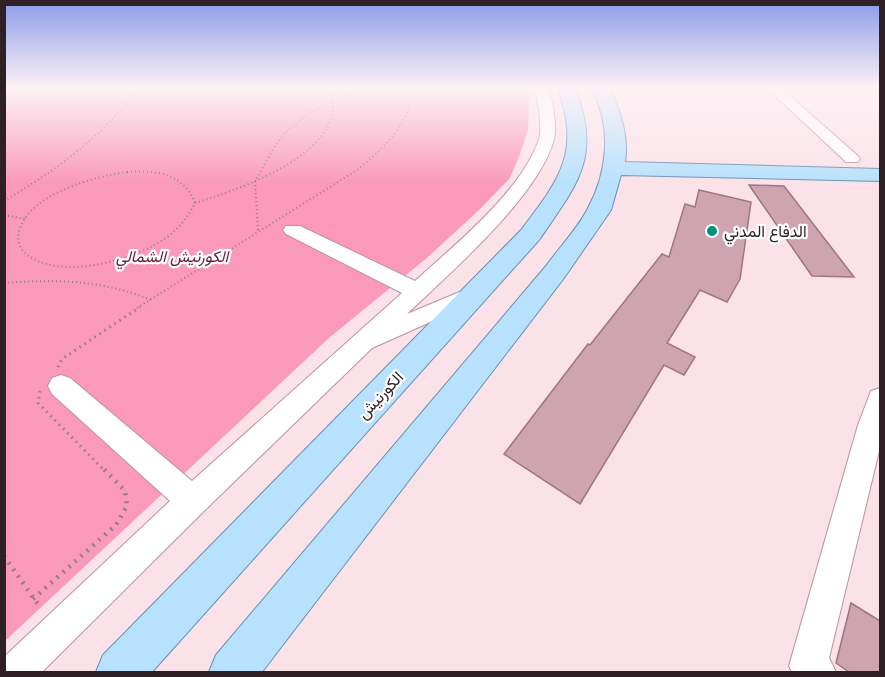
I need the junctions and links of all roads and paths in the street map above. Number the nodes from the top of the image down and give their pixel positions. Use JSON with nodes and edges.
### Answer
{"nodes":[{"id":1,"x":109,"y":121,"type":"edge"},
{"id":2,"x":300,"y":121,"type":"edge"},
{"id":3,"x":331,"y":121,"type":"edge"},
{"id":4,"x":403,"y":121,"type":"edge"},
{"id":5,"x":546,"y":121,"type":"edge"},
{"id":6,"x":576,"y":121,"type":"edge"},
{"id":7,"x":611,"y":121,"type":"edge"},
{"id":8,"x":809,"y":121,"type":"edge"},
{"id":9,"x":615,"y":159,"type":"junction"},
{"id":10,"x":852,"y":159,"type":"junction"},
{"id":11,"x":880,"y":160,"type":"edge"},
{"id":12,"x":880,"y":175,"type":"edge"},
{"id":13,"x":255,"y":181,"type":"junction"},
{"id":14,"x":4,"y":201,"type":"edge"},
{"id":15,"x":195,"y":203,"type":"junction"},
{"id":16,"x":4,"y":216,"type":"edge"},
{"id":17,"x":26,"y":219,"type":"junction"},
{"id":18,"x":258,"y":230,"type":"junction"},
{"id":19,"x":293,"y":230,"type":"dead end"},
{"id":20,"x":4,"y":283,"type":"edge"},
{"id":21,"x":415,"y":290,"type":"junction"},
{"id":22,"x":474,"y":294,"type":"junction"},
{"id":23,"x":151,"y":300,"type":"junction"},
{"id":24,"x":358,"y":345,"type":"junction"},
{"id":25,"x":53,"y":382,"type":"junction"},
{"id":26,"x":878,"y":418,"type":"edge"},
{"id":27,"x":192,"y":501,"type":"junction"},
{"id":28,"x":4,"y":556,"type":"edge"},
{"id":29,"x":33,"y":599,"type":"junction"},
{"id":30,"x":40,"y":607,"type":"dead end"},
{"id":31,"x":16,"y":672,"type":"edge"},
{"id":32,"x":120,"y":672,"type":"edge"},
{"id":33,"x":232,"y":672,"type":"edge"},
{"id":34,"x":817,"y":672,"type":"edge"}],
"edges":[{"from":1,"to":14,"type":"path"},
{"from":2,"to":13,"type":"path"},
{"from":3,"to":13,"type":"path"},
{"from":4,"to":18,"type":"path"},
{"from":5,"to":21,"type":"street"},
{"from":6,"to":22,"type":"main road","name":"الكورنيش"},
{"from":7,"to":9,"type":"main road"},
{"from":8,"to":10,"type":"street"},
{"from":9,"to":10,"type":"main road"},
{"from":9,"to":12,"type":"main road"},
{"from":9,"to":33,"type":"main road"},
{"from":10,"to":11,"type":"main road"},
{"from":13,"to":15,"type":"path"},
{"from":13,"to":18,"type":"path"},
{"from":15,"to":17,"type":"path"},
{"from":15,"to":17,"type":"path"},
{"from":16,"to":17,"type":"path"},
{"from":18,"to":23,"type":"path"},
{"from":19,"to":21,"type":"street"},
{"from":20,"to":23,"type":"path"},
{"from":21,"to":24,"type":"street"},
{"from":22,"to":24,"type":"street"},
{"from":22,"to":32,"type":"main road","name":"الكورنيش"},
{"from":23,"to":25,"type":"path"},
{"from":24,"to":27,"type":"street"},
{"from":25,"to":27,"type":"street"},
{"from":25,"to":29,"type":"path"},
{"from":26,"to":34,"type":"street"},
{"from":27,"to":31,"type":"street"},
{"from":28,"to":29,"type":"path"},
{"from":29,"to":30,"type":"path"}]}
